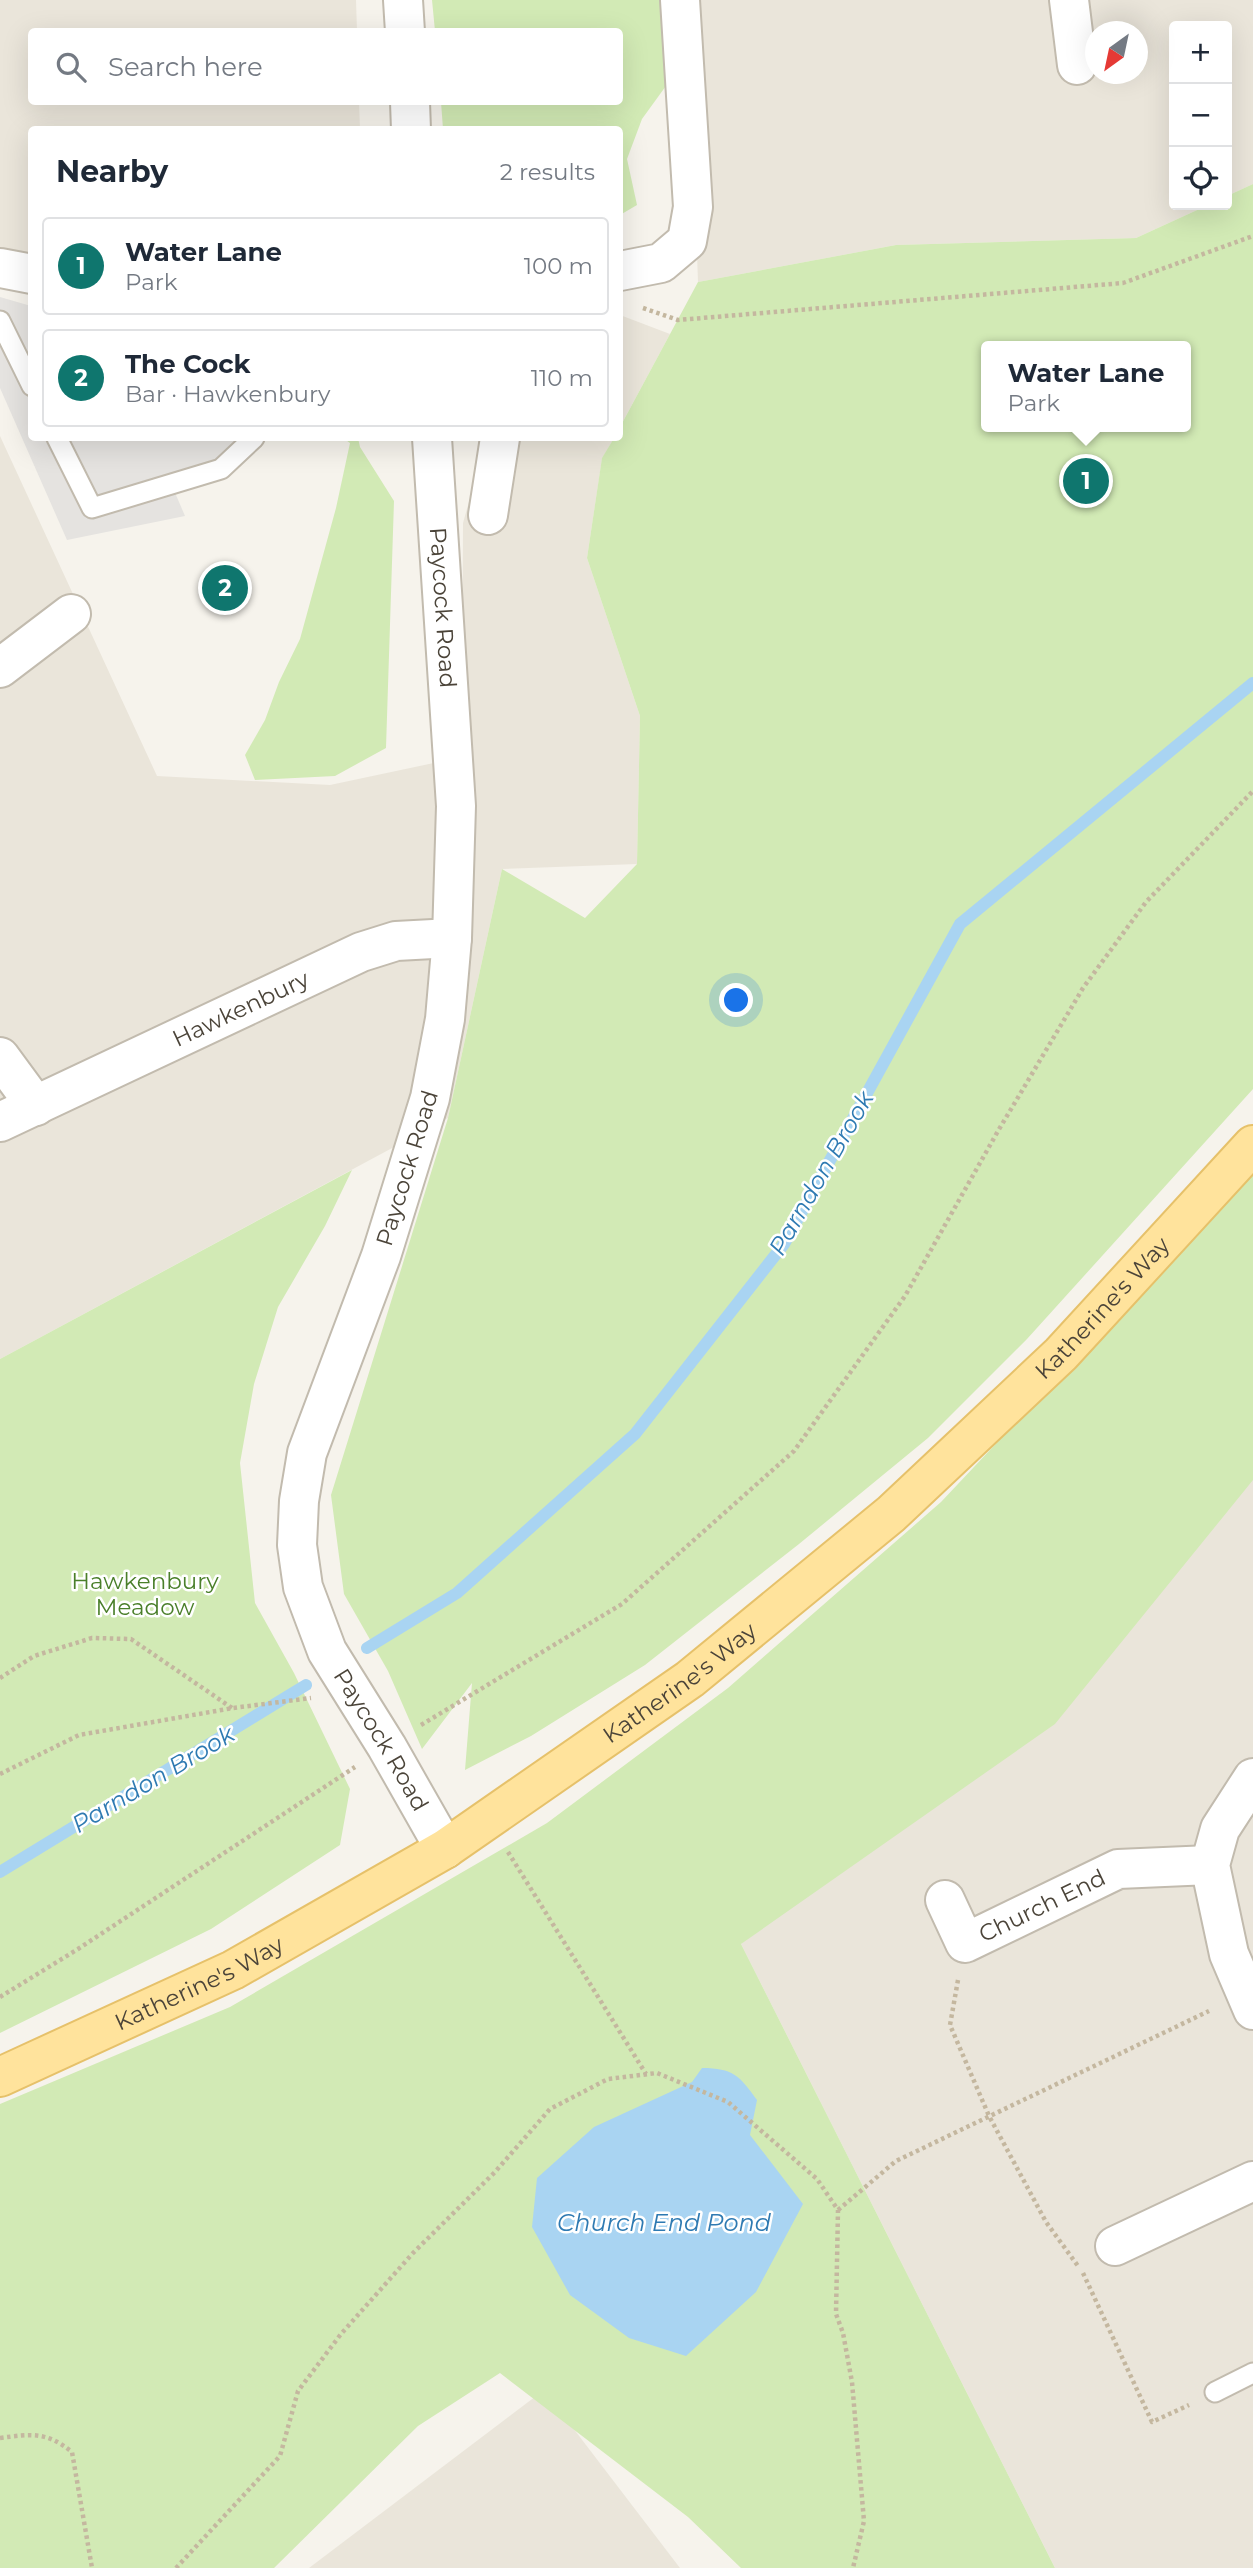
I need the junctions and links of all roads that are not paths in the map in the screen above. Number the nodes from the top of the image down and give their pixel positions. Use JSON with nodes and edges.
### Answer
{"nodes":[{"id":1,"x":403,"y":0,"type":"edge"},
{"id":2,"x":680,"y":0,"type":"edge"},
{"id":3,"x":1069,"y":0,"type":"edge"},
{"id":4,"x":405,"y":28,"type":"edge"},
{"id":5,"x":1077,"y":65,"type":"dead end"},
{"id":6,"x":410,"y":105,"type":"edge"},
{"id":7,"x":411,"y":126,"type":"edge"},
{"id":8,"x":0,"y":268,"type":"edge"},
{"id":9,"x":28,"y":273,"type":"edge"},
{"id":10,"x":625,"y":287,"type":"edge"},
{"id":11,"x":0,"y":321,"type":"edge"},
{"id":12,"x":28,"y":378,"type":"edge"},
{"id":13,"x":58,"y":441,"type":"edge"},
{"id":14,"x":251,"y":441,"type":"edge"},
{"id":15,"x":432,"y":441,"type":"edge"},
{"id":16,"x":500,"y":441,"type":"edge"},
{"id":17,"x":488,"y":515,"type":"dead end"},
{"id":18,"x":71,"y":614,"type":"dead end"},
{"id":19,"x":0,"y":668,"type":"edge"},
{"id":20,"x":452,"y":938,"type":"junction"},
{"id":21,"x":0,"y":1057,"type":"edge"},
{"id":22,"x":36,"y":1106,"type":"junction"},
{"id":23,"x":0,"y":1122,"type":"edge"},
{"id":24,"x":1253,"y":1145,"type":"edge"},
{"id":25,"x":1253,"y":1778,"type":"edge"},
{"id":26,"x":445,"y":1849,"type":"junction"},
{"id":27,"x":1210,"y":1865,"type":"junction"},
{"id":28,"x":945,"y":1900,"type":"dead end"},
{"id":29,"x":1249,"y":2002,"type":"edge"},
{"id":30,"x":0,"y":2077,"type":"edge"},
{"id":31,"x":1253,"y":2180,"type":"edge"},
{"id":32,"x":1115,"y":2246,"type":"dead end"},
{"id":33,"x":1253,"y":2373,"type":"edge"},
{"id":34,"x":1215,"y":2392,"type":"road end"}],
"edges":[{"from":1,"to":4,"type":"street"},
{"from":2,"to":10,"type":"street"},
{"from":3,"to":5,"type":"street"},
{"from":6,"to":7,"type":"street"},
{"from":8,"to":9,"type":"street"},
{"from":11,"to":12,"type":"lane"},
{"from":13,"to":14,"type":"lane"},
{"from":15,"to":20,"type":"street","name":"Paycock Road"},
{"from":16,"to":17,"type":"street"},
{"from":18,"to":19,"type":"street"},
{"from":20,"to":22,"type":"street","name":"Hawkenbury"},
{"from":20,"to":26,"type":"street","name":"Paycock Road"},
{"from":21,"to":22,"type":"street"},
{"from":22,"to":23,"type":"street","name":"Hawkenbury"},
{"from":24,"to":26,"type":"main road","name":"Katherine's Way"},
{"from":25,"to":27,"type":"street"},
{"from":26,"to":30,"type":"main road","name":"Katherine's Way"},
{"from":27,"to":28,"type":"street","name":"Church End"},
{"from":27,"to":29,"type":"street"},
{"from":31,"to":32,"type":"street"},
{"from":33,"to":34,"type":"lane"}]}
